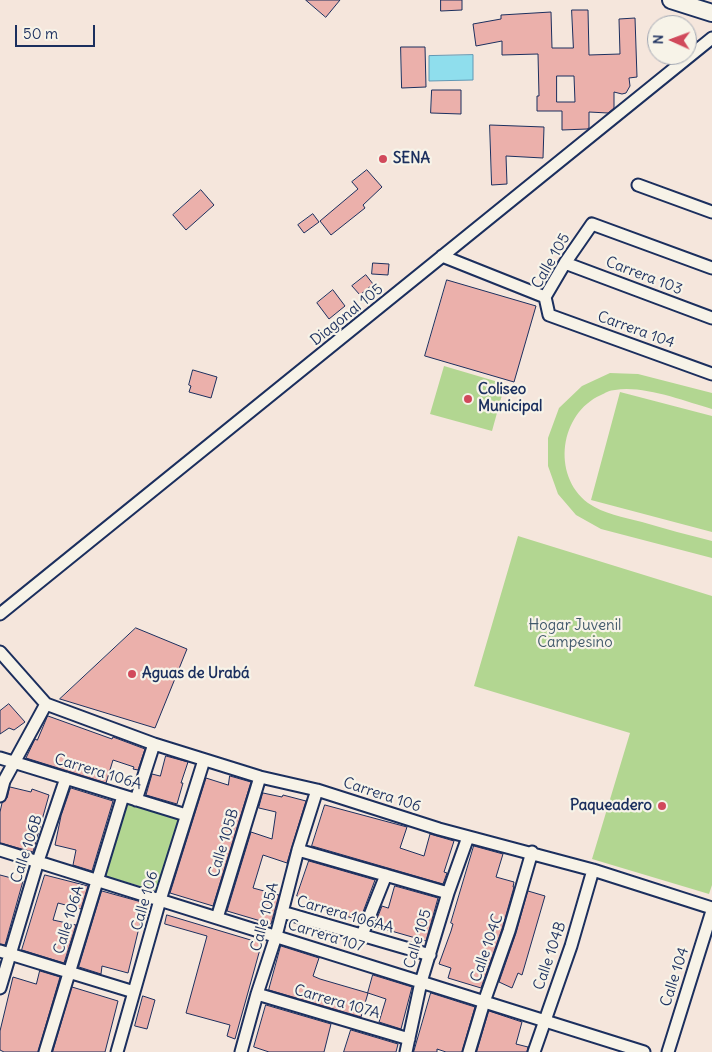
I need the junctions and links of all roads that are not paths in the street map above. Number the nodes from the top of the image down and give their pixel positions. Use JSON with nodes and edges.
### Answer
{"nodes":[{"id":1,"x":674,"y":0,"type":"edge"},
{"id":2,"x":712,"y":13,"type":"edge"},
{"id":3,"x":712,"y":38,"type":"edge"},
{"id":4,"x":638,"y":185,"type":"dead end"},
{"id":5,"x":712,"y":212,"type":"edge"},
{"id":6,"x":442,"y":256,"type":"junction"},
{"id":7,"x":565,"y":263,"type":"junction"},
{"id":8,"x":712,"y":268,"type":"edge"},
{"id":9,"x":545,"y":297,"type":"junction"},
{"id":10,"x":549,"y":316,"type":"joint"},
{"id":11,"x":712,"y":318,"type":"edge"},
{"id":12,"x":712,"y":372,"type":"edge"},
{"id":13,"x":0,"y":614,"type":"edge"},
{"id":14,"x":0,"y":652,"type":"edge"},
{"id":15,"x":46,"y":704,"type":"junction"},
{"id":16,"x":154,"y":744,"type":"junction"},
{"id":17,"x":0,"y":758,"type":"edge"},
{"id":18,"x":204,"y":760,"type":"junction"},
{"id":19,"x":14,"y":762,"type":"junction"},
{"id":20,"x":260,"y":777,"type":"junction"},
{"id":21,"x":66,"y":778,"type":"junction"},
{"id":22,"x":316,"y":790,"type":"junction"},
{"id":23,"x":0,"y":796,"type":"edge"},
{"id":24,"x":123,"y":796,"type":"junction"},
{"id":25,"x":136,"y":800,"type":"junction"},
{"id":26,"x":186,"y":815,"type":"junction"},
{"id":27,"x":468,"y":837,"type":"junction"},
{"id":28,"x":0,"y":850,"type":"edge"},
{"id":29,"x":298,"y":850,"type":"junction"},
{"id":30,"x":532,"y":852,"type":"junction"},
{"id":31,"x":38,"y":861,"type":"junction"},
{"id":32,"x":593,"y":870,"type":"junction"},
{"id":33,"x":386,"y":875,"type":"junction"},
{"id":34,"x":97,"y":880,"type":"junction"},
{"id":35,"x":448,"y":893,"type":"junction"},
{"id":36,"x":160,"y":900,"type":"junction"},
{"id":37,"x":712,"y":910,"type":"edge"},
{"id":38,"x":282,"y":912,"type":"junction"},
{"id":39,"x":217,"y":918,"type":"junction"},
{"id":40,"x":362,"y":935,"type":"junction"},
{"id":41,"x":276,"y":936,"type":"junction"},
{"id":42,"x":5,"y":952,"type":"edge"},
{"id":43,"x":430,"y":955,"type":"junction"},
{"id":44,"x":69,"y":972,"type":"junction"},
{"id":45,"x":421,"y":982,"type":"junction"},
{"id":46,"x":0,"y":988,"type":"edge"},
{"id":47,"x":134,"y":992,"type":"junction"},
{"id":48,"x":257,"y":994,"type":"junction"},
{"id":49,"x":484,"y":1002,"type":"junction"},
{"id":50,"x":544,"y":1021,"type":"junction"},
{"id":51,"x":409,"y":1039,"type":"junction"},
{"id":52,"x":45,"y":1052,"type":"edge"},
{"id":53,"x":117,"y":1052,"type":"edge"},
{"id":54,"x":241,"y":1052,"type":"edge"},
{"id":55,"x":406,"y":1052,"type":"edge"},
{"id":56,"x":469,"y":1052,"type":"edge"},
{"id":57,"x":534,"y":1052,"type":"edge"},
{"id":58,"x":644,"y":1052,"type":"edge"},
{"id":59,"x":668,"y":1052,"type":"edge"}],
"edges":[{"from":1,"to":2,"type":"main road"},
{"from":3,"to":6,"type":"street","name":"Diagonal 105"},
{"from":4,"to":5,"type":"street"},
{"from":6,"to":9,"type":"street"},
{"from":6,"to":13,"type":"street","name":"Diagonal 105"},
{"from":7,"to":8,"type":"street","name":"Calle 105"},
{"from":7,"to":9,"type":"street","name":"Calle 105"},
{"from":7,"to":11,"type":"street","name":"Carrera 103"},
{"from":9,"to":10,"type":"street","name":"Calle 105"},
{"from":10,"to":12,"type":"street","name":"Carrera 104"},
{"from":14,"to":15,"type":"street"},
{"from":15,"to":16,"type":"street","name":"Carrera 106"},
{"from":15,"to":19,"type":"street"},
{"from":16,"to":18,"type":"street","name":"Carrera 106"},
{"from":16,"to":25,"type":"street"},
{"from":17,"to":19,"type":"street","name":"Carrera 106A"},
{"from":18,"to":20,"type":"street","name":"Carrera 106"},
{"from":18,"to":26,"type":"street","name":"Calle 106"},
{"from":19,"to":21,"type":"street","name":"Carrera 106A"},
{"from":19,"to":23,"type":"street"},
{"from":20,"to":22,"type":"street","name":"Carrera 106"},
{"from":20,"to":39,"type":"street","name":"Calle 105B"},
{"from":21,"to":24,"type":"street","name":"Carrera 106A"},
{"from":21,"to":31,"type":"street","name":"Calle 106B"},
{"from":22,"to":27,"type":"street","name":"Carrera 106"},
{"from":22,"to":29,"type":"street","name":"Calle 105A"},
{"from":24,"to":25,"type":"street","name":"Carrera 106A"},
{"from":24,"to":34,"type":"street","name":"Calle 106A"},
{"from":25,"to":26,"type":"street","name":"Carrera 106A"},
{"from":26,"to":36,"type":"street","name":"Calle 106"},
{"from":27,"to":30,"type":"street","name":"Carrera 106"},
{"from":27,"to":35,"type":"street","name":"Calle 105"},
{"from":28,"to":31,"type":"street","name":"Carrera 107"},
{"from":29,"to":33,"type":"street"},
{"from":29,"to":38,"type":"street","name":"Calle 105A"},
{"from":30,"to":32,"type":"street","name":"Carrera 106"},
{"from":30,"to":49,"type":"street","name":"Calle 104C"},
{"from":31,"to":34,"type":"street","name":"Carrera 107"},
{"from":31,"to":42,"type":"street","name":"Calle 106B"},
{"from":32,"to":37,"type":"street","name":"Carrera 106"},
{"from":32,"to":50,"type":"street","name":"Calle 104B"},
{"from":33,"to":35,"type":"street"},
{"from":33,"to":40,"type":"street"},
{"from":34,"to":36,"type":"street","name":"Carrera 107"},
{"from":34,"to":44,"type":"street","name":"Calle 106A"},
{"from":35,"to":43,"type":"street","name":"Calle 105"},
{"from":36,"to":39,"type":"street","name":"Carrera 107"},
{"from":36,"to":47,"type":"street","name":"Calle 106"},
{"from":37,"to":59,"type":"street","name":"Calle 104"},
{"from":38,"to":40,"type":"street","name":"Carrera 106AA"},
{"from":38,"to":41,"type":"street","name":"Calle 105A"},
{"from":39,"to":41,"type":"street","name":"Carrera 107"},
{"from":40,"to":43,"type":"street","name":"Carrera 106AA"},
{"from":41,"to":45,"type":"street","name":"Carrera 107"},
{"from":41,"to":48,"type":"street","name":"Calle 105A"},
{"from":42,"to":44,"type":"street"},
{"from":42,"to":46,"type":"street","name":"Calle 106B"},
{"from":43,"to":45,"type":"street","name":"Calle 105"},
{"from":44,"to":47,"type":"street"},
{"from":44,"to":52,"type":"street","name":"Calle 106A"},
{"from":45,"to":49,"type":"street","name":"Carrera 107"},
{"from":45,"to":51,"type":"street","name":"Calle 105"},
{"from":47,"to":53,"type":"street","name":"Calle 106"},
{"from":48,"to":51,"type":"street","name":"Carrera 107A"},
{"from":48,"to":54,"type":"street","name":"Calle 105A"},
{"from":49,"to":50,"type":"street","name":"Carrera 107"},
{"from":49,"to":56,"type":"street","name":"Calle 104C"},
{"from":50,"to":57,"type":"street","name":"Calle 104B"},
{"from":50,"to":58,"type":"street","name":"Carrera 107"},
{"from":51,"to":55,"type":"street","name":"Calle 105"}]}
